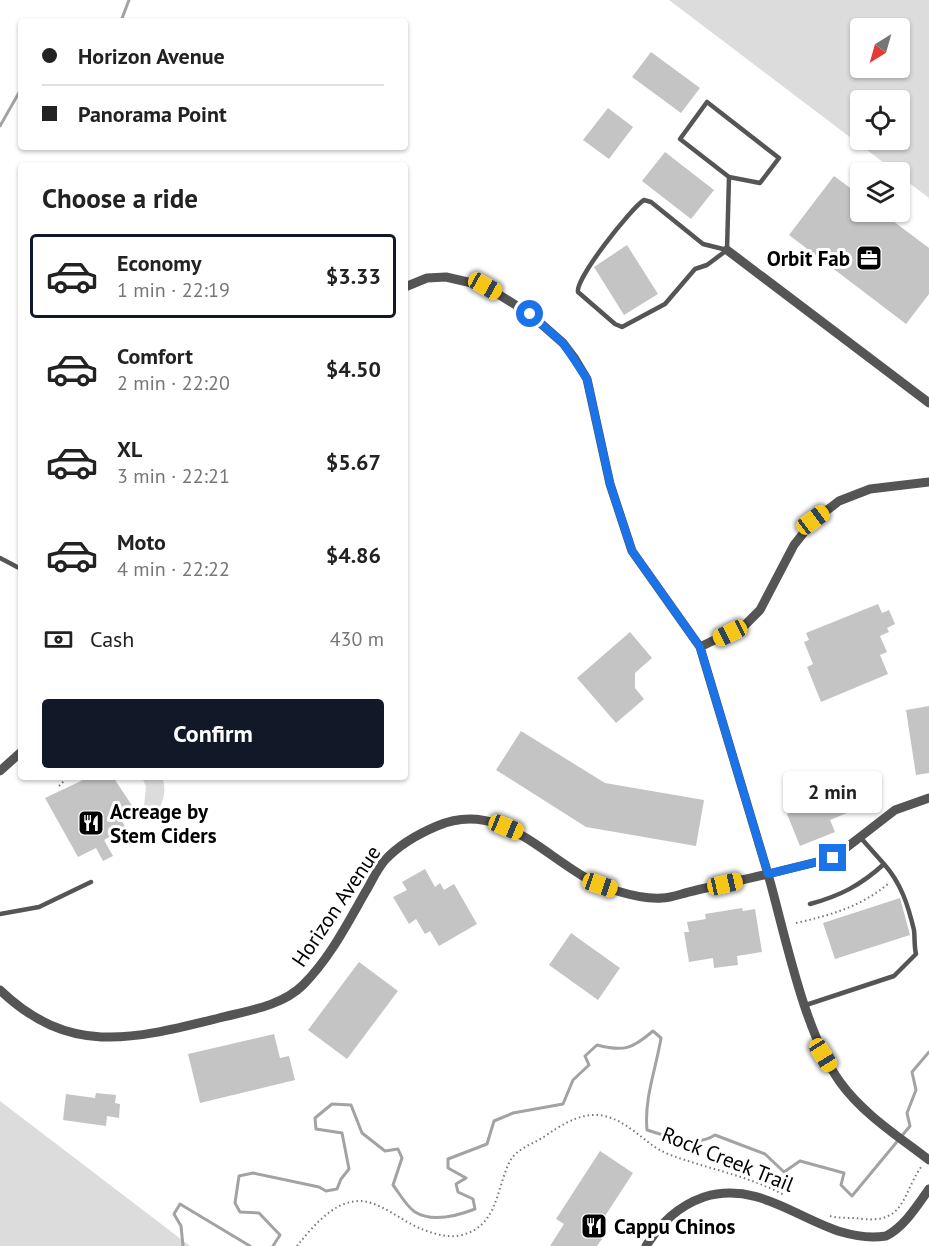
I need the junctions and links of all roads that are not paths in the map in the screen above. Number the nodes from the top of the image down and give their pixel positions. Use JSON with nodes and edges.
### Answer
{"nodes":[{"id":1,"x":729,"y":177,"type":"junction"},
{"id":2,"x":727,"y":250,"type":"junction"},
{"id":3,"x":408,"y":285,"type":"edge"},
{"id":4,"x":929,"y":403,"type":"edge"},
{"id":5,"x":929,"y":482,"type":"edge"},
{"id":6,"x":0,"y":558,"type":"edge"},
{"id":7,"x":18,"y":567,"type":"edge"},
{"id":8,"x":700,"y":647,"type":"junction"},
{"id":9,"x":18,"y":755,"type":"edge"},
{"id":10,"x":0,"y":771,"type":"edge"},
{"id":11,"x":929,"y":798,"type":"edge"},
{"id":12,"x":860,"y":837,"type":"junction"},
{"id":13,"x":884,"y":864,"type":"junction"},
{"id":14,"x":768,"y":874,"type":"junction"},
{"id":15,"x":91,"y":882,"type":"dead end"},
{"id":16,"x":810,"y":904,"type":"dead end"},
{"id":17,"x":0,"y":914,"type":"edge"},
{"id":18,"x":0,"y":990,"type":"edge"},
{"id":19,"x":806,"y":1005,"type":"junction"},
{"id":20,"x":925,"y":1163,"type":"edge"},
{"id":21,"x":929,"y":1189,"type":"edge"},
{"id":22,"x":646,"y":1246,"type":"edge"}],
"edges":[{"from":1,"to":1,"type":"lane"},
{"from":1,"to":2,"type":"lane"},
{"from":2,"to":2,"type":"lane"},
{"from":2,"to":4,"type":"street"},
{"from":3,"to":8,"type":"street"},
{"from":5,"to":8,"type":"street"},
{"from":6,"to":7,"type":"lane"},
{"from":8,"to":14,"type":"street"},
{"from":9,"to":10,"type":"street"},
{"from":11,"to":12,"type":"street","name":"Horizon Avenue"},
{"from":12,"to":13,"type":"lane"},
{"from":12,"to":14,"type":"street","name":"Horizon Avenue"},
{"from":13,"to":16,"type":"lane"},
{"from":13,"to":19,"type":"lane"},
{"from":14,"to":18,"type":"street","name":"Horizon Avenue"},
{"from":14,"to":19,"type":"street"},
{"from":15,"to":17,"type":"lane"},
{"from":19,"to":20,"type":"street"},
{"from":21,"to":22,"type":"street"}]}
